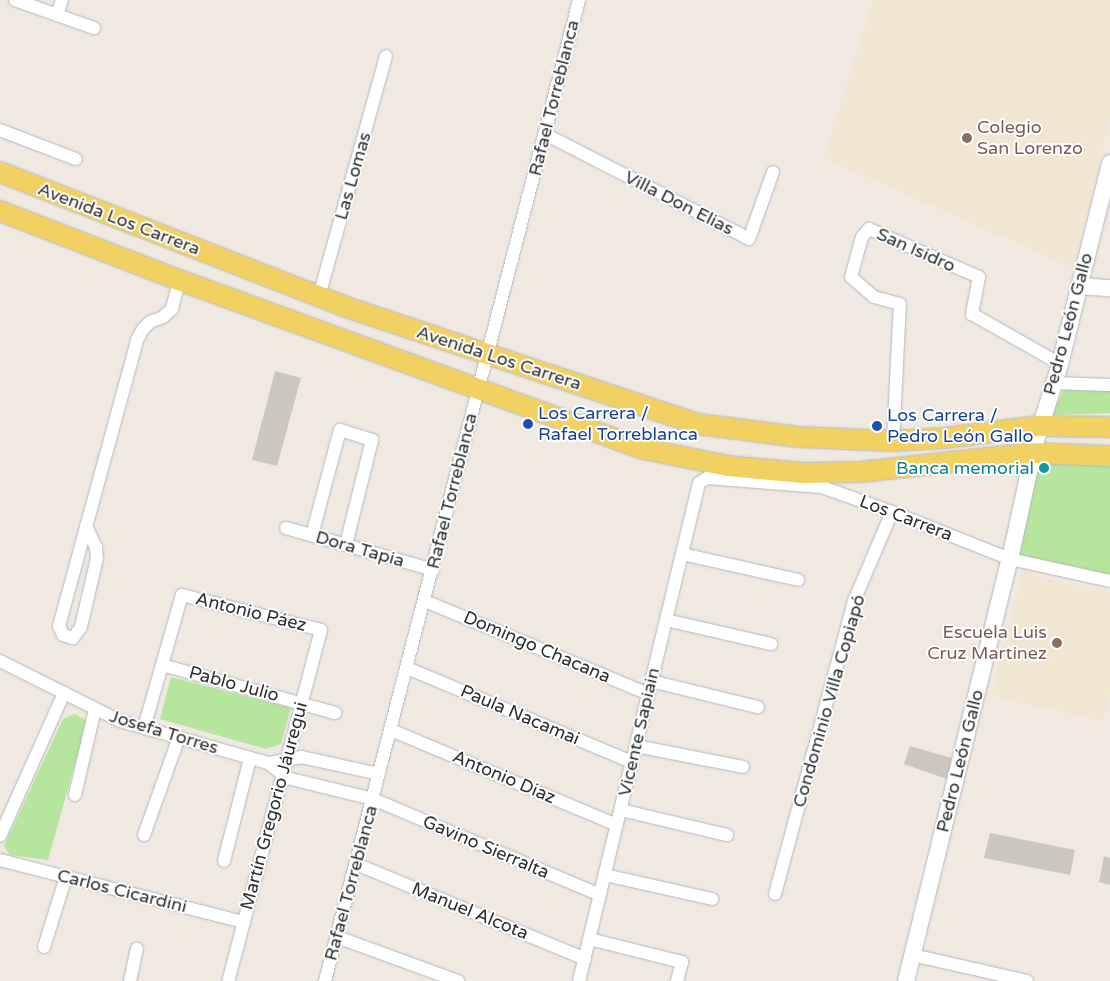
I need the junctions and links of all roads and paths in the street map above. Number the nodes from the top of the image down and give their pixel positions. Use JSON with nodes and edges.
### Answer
{"nodes":[{"id":1,"x":15,"y":0,"type":"edge"},
{"id":2,"x":62,"y":0,"type":"edge"},
{"id":3,"x":579,"y":0,"type":"edge"},
{"id":4,"x":57,"y":15,"type":"junction"},
{"id":5,"x":94,"y":28,"type":"dead end"},
{"id":6,"x":386,"y":56,"type":"dead end"},
{"id":7,"x":0,"y":130,"type":"edge"},
{"id":8,"x":545,"y":134,"type":"junction"},
{"id":9,"x":76,"y":159,"type":"dead end"},
{"id":10,"x":1110,"y":163,"type":"edge"},
{"id":11,"x":0,"y":172,"type":"edge"},
{"id":12,"x":773,"y":172,"type":"dead end"},
{"id":13,"x":0,"y":211,"type":"edge"},
{"id":14,"x":179,"y":280,"type":"junction"},
{"id":15,"x":1079,"y":286,"type":"junction"},
{"id":16,"x":1110,"y":288,"type":"edge"},
{"id":17,"x":319,"y":296,"type":"junction"},
{"id":18,"x":487,"y":355,"type":"junction"},
{"id":19,"x":1060,"y":364,"type":"junction"},
{"id":20,"x":1052,"y":383,"type":"junction"},
{"id":21,"x":1110,"y":385,"type":"edge"},
{"id":22,"x":478,"y":387,"type":"junction"},
{"id":23,"x":1040,"y":426,"type":"junction"},
{"id":24,"x":1110,"y":427,"type":"edge"},
{"id":25,"x":893,"y":441,"type":"junction"},
{"id":26,"x":1033,"y":453,"type":"junction"},
{"id":27,"x":1110,"y":456,"type":"edge"},
{"id":28,"x":699,"y":483,"type":"joint"},
{"id":29,"x":892,"y":512,"type":"junction"},
{"id":30,"x":86,"y":526,"type":"junction"},
{"id":31,"x":286,"y":528,"type":"dead end"},
{"id":32,"x":312,"y":535,"type":"junction"},
{"id":33,"x":346,"y":544,"type":"junction"},
{"id":34,"x":682,"y":554,"type":"junction"},
{"id":35,"x":1010,"y":560,"type":"junction"},
{"id":36,"x":433,"y":570,"type":"junction"},
{"id":37,"x":798,"y":580,"type":"dead end"},
{"id":38,"x":1110,"y":581,"type":"edge"},
{"id":39,"x":425,"y":601,"type":"junction"},
{"id":40,"x":666,"y":620,"type":"junction"},
{"id":41,"x":321,"y":630,"type":"joint"},
{"id":42,"x":771,"y":644,"type":"dead end"},
{"id":43,"x":0,"y":661,"type":"edge"},
{"id":44,"x":162,"y":664,"type":"junction"},
{"id":45,"x":407,"y":668,"type":"junction"},
{"id":46,"x":652,"y":681,"type":"junction"},
{"id":47,"x":64,"y":693,"type":"junction"},
{"id":48,"x":648,"y":694,"type":"junction"},
{"id":49,"x":301,"y":702,"type":"junction"},
{"id":50,"x":758,"y":707,"type":"dead end"},
{"id":51,"x":95,"y":710,"type":"junction"},
{"id":52,"x":334,"y":713,"type":"dead end"},
{"id":53,"x":144,"y":728,"type":"junction"},
{"id":54,"x":391,"y":730,"type":"junction"},
{"id":55,"x":179,"y":737,"type":"junction"},
{"id":56,"x":636,"y":746,"type":"junction"},
{"id":57,"x":250,"y":758,"type":"junction"},
{"id":58,"x":286,"y":760,"type":"junction"},
{"id":59,"x":268,"y":762,"type":"junction"},
{"id":60,"x":632,"y":762,"type":"junction"},
{"id":61,"x":743,"y":767,"type":"dead end"},
{"id":62,"x":282,"y":773,"type":"junction"},
{"id":63,"x":379,"y":774,"type":"junction"},
{"id":64,"x":75,"y":795,"type":"dead end"},
{"id":65,"x":373,"y":799,"type":"junction"},
{"id":66,"x":620,"y":810,"type":"junction"},
{"id":67,"x":617,"y":825,"type":"junction"},
{"id":68,"x":727,"y":835,"type":"dead end"},
{"id":69,"x":0,"y":836,"type":"edge"},
{"id":70,"x":144,"y":836,"type":"dead end"},
{"id":71,"x":0,"y":860,"type":"edge"},
{"id":72,"x":224,"y":861,"type":"dead end"},
{"id":73,"x":356,"y":864,"type":"junction"},
{"id":74,"x":605,"y":875,"type":"junction"},
{"id":75,"x":66,"y":877,"type":"junction"},
{"id":76,"x":776,"y":894,"type":"dead end"},
{"id":77,"x":600,"y":896,"type":"junction"},
{"id":78,"x":712,"y":899,"type":"dead end"},
{"id":79,"x":244,"y":922,"type":"junction"},
{"id":80,"x":337,"y":937,"type":"junction"},
{"id":81,"x":589,"y":939,"type":"junction"},
{"id":82,"x":44,"y":947,"type":"dead end"},
{"id":83,"x":138,"y":949,"type":"dead end"},
{"id":84,"x":912,"y":955,"type":"junction"},
{"id":85,"x":585,"y":958,"type":"junction"},
{"id":86,"x":130,"y":981,"type":"edge"},
{"id":87,"x":228,"y":981,"type":"edge"},
{"id":88,"x":325,"y":981,"type":"edge"},
{"id":89,"x":458,"y":981,"type":"edge"},
{"id":90,"x":579,"y":981,"type":"edge"},
{"id":91,"x":677,"y":981,"type":"edge"},
{"id":92,"x":906,"y":981,"type":"edge"},
{"id":93,"x":1027,"y":981,"type":"edge"}],
"edges":[{"from":1,"to":4,"type":"street"},
{"from":2,"to":4,"type":"street"},
{"from":3,"to":8,"type":"street","name":"Rafael Torreblanca"},
{"from":4,"to":5,"type":"street"},
{"from":6,"to":17,"type":"street","name":"Las Lomas"},
{"from":7,"to":9,"type":"street"},
{"from":8,"to":12,"type":"street","name":"Villa Don Elias"},
{"from":8,"to":18,"type":"street","name":"Rafael Torreblanca"},
{"from":10,"to":15,"type":"street","name":"Pedro León Gallo"},
{"from":11,"to":17,"type":"main road","name":"Avenida Los Carrera"},
{"from":13,"to":14,"type":"main road","name":"Avenida Los Carrera"},
{"from":14,"to":22,"type":"main road","name":"Avenida Los Carrera"},
{"from":14,"to":30,"type":"street"},
{"from":15,"to":16,"type":"street"},
{"from":15,"to":19,"type":"street","name":"Pedro León Gallo"},
{"from":17,"to":18,"type":"main road","name":"Avenida Los Carrera"},
{"from":18,"to":22,"type":"street","name":"Rafael Torreblanca"},
{"from":18,"to":25,"type":"main road","name":"Avenida Los Carrera"},
{"from":19,"to":20,"type":"street","name":"Pedro León Gallo"},
{"from":19,"to":25,"type":"street","name":"San Isidro"},
{"from":20,"to":21,"type":"street"},
{"from":20,"to":23,"type":"street","name":"Pedro León Gallo"},
{"from":22,"to":26,"type":"main road","name":"Avenida Los Carrera"},
{"from":22,"to":36,"type":"street","name":"Rafael Torreblanca"},
{"from":23,"to":24,"type":"main road","name":"Avenida Los Carrera"},
{"from":23,"to":25,"type":"main road","name":"Avenida Los Carrera"},
{"from":23,"to":26,"type":"street","name":"Pedro León Gallo"},
{"from":26,"to":27,"type":"main road","name":"Avenida Los Carrera"},
{"from":26,"to":35,"type":"street","name":"Pedro León Gallo"},
{"from":28,"to":29,"type":"street","name":"Los Carrera"},
{"from":28,"to":34,"type":"street","name":"Vicente Sapiain"},
{"from":29,"to":35,"type":"street","name":"Los Carrera"},
{"from":29,"to":76,"type":"street","name":"Condominio Villa Copiapó"},
{"from":30,"to":30,"type":"street"},
{"from":31,"to":32,"type":"street","name":"Dora Tapia"},
{"from":32,"to":33,"type":"street","name":"Dora Tapia"},
{"from":32,"to":33,"type":"street"},
{"from":33,"to":36,"type":"street","name":"Dora Tapia"},
{"from":34,"to":37,"type":"street"},
{"from":34,"to":40,"type":"street","name":"Vicente Sapiain"},
{"from":35,"to":38,"type":"street","name":"Los Carrera"},
{"from":35,"to":84,"type":"street","name":"Pedro León Gallo"},
{"from":36,"to":39,"type":"street","name":"Rafael Torreblanca"},
{"from":39,"to":45,"type":"street","name":"Rafael Torreblanca"},
{"from":39,"to":48,"type":"street","name":"Domingo Chacana"},
{"from":40,"to":42,"type":"street"},
{"from":40,"to":46,"type":"street","name":"Vicente Sapiain"},
{"from":41,"to":44,"type":"street","name":"Antonio Páez"},
{"from":41,"to":49,"type":"street","name":"Martín Gregorio Jáuregui"},
{"from":43,"to":47,"type":"street","name":"Josefa Torres"},
{"from":44,"to":49,"type":"street","name":"Pablo Julio"},
{"from":44,"to":53,"type":"street"},
{"from":45,"to":54,"type":"street","name":"Rafael Torreblanca"},
{"from":45,"to":60,"type":"street","name":"Paula Nacamai"},
{"from":46,"to":48,"type":"street","name":"Vicente Sapiain"},
{"from":46,"to":50,"type":"street"},
{"from":47,"to":51,"type":"street","name":"Josefa Torres"},
{"from":47,"to":69,"type":"street"},
{"from":48,"to":56,"type":"street","name":"Vicente Sapiain"},
{"from":49,"to":52,"type":"street","name":"Pablo Julio"},
{"from":49,"to":58,"type":"street","name":"Martín Gregorio Jáuregui"},
{"from":51,"to":53,"type":"street","name":"Josefa Torres"},
{"from":51,"to":64,"type":"street"},
{"from":53,"to":55,"type":"street","name":"Josefa Torres"},
{"from":54,"to":63,"type":"street","name":"Rafael Torreblanca"},
{"from":54,"to":67,"type":"street","name":"Antonio Diaz"},
{"from":55,"to":57,"type":"street","name":"Josefa Torres"},
{"from":55,"to":70,"type":"street"},
{"from":56,"to":60,"type":"street","name":"Vicente Sapiain"},
{"from":56,"to":61,"type":"street"},
{"from":57,"to":59,"type":"street","name":"Josefa Torres"},
{"from":57,"to":72,"type":"street"},
{"from":58,"to":59,"type":"street","name":"Josefa Torres"},
{"from":58,"to":62,"type":"street","name":"Martín Gregorio Jáuregui"},
{"from":58,"to":63,"type":"street","name":"Josefa Torres"},
{"from":59,"to":62,"type":"street","name":"Josefa Torres"},
{"from":60,"to":66,"type":"street","name":"Vicente Sapiain"},
{"from":62,"to":65,"type":"street","name":"Josefa Torres"},
{"from":62,"to":79,"type":"street","name":"Martín Gregorio Jáuregui"},
{"from":63,"to":65,"type":"street","name":"Rafael Torreblanca"},
{"from":65,"to":73,"type":"street","name":"Rafael Torreblanca"},
{"from":65,"to":77,"type":"street","name":"Gavino Sierralta"},
{"from":66,"to":67,"type":"street","name":"Vicente Sapiain"},
{"from":66,"to":68,"type":"street"},
{"from":67,"to":74,"type":"street","name":"Vicente Sapiain"},
{"from":71,"to":75,"type":"street","name":"Carlos Cicardini"},
{"from":73,"to":80,"type":"street","name":"Rafael Torreblanca"},
{"from":73,"to":85,"type":"street","name":"Manuel Alcota"},
{"from":74,"to":77,"type":"street","name":"Vicente Sapiain"},
{"from":74,"to":78,"type":"street"},
{"from":75,"to":79,"type":"street","name":"Carlos Cicardini"},
{"from":75,"to":82,"type":"street"},
{"from":77,"to":81,"type":"street","name":"Vicente Sapiain"},
{"from":79,"to":87,"type":"street","name":"Martín Gregorio Jáuregui"},
{"from":80,"to":88,"type":"street","name":"Rafael Torreblanca"},
{"from":80,"to":89,"type":"street"},
{"from":81,"to":85,"type":"street","name":"Vicente Sapiain"},
{"from":81,"to":91,"type":"street"},
{"from":83,"to":86,"type":"street"},
{"from":84,"to":92,"type":"street","name":"Pedro León Gallo"},
{"from":84,"to":93,"type":"street"},
{"from":85,"to":90,"type":"street","name":"Vicente Sapiain"}]}
